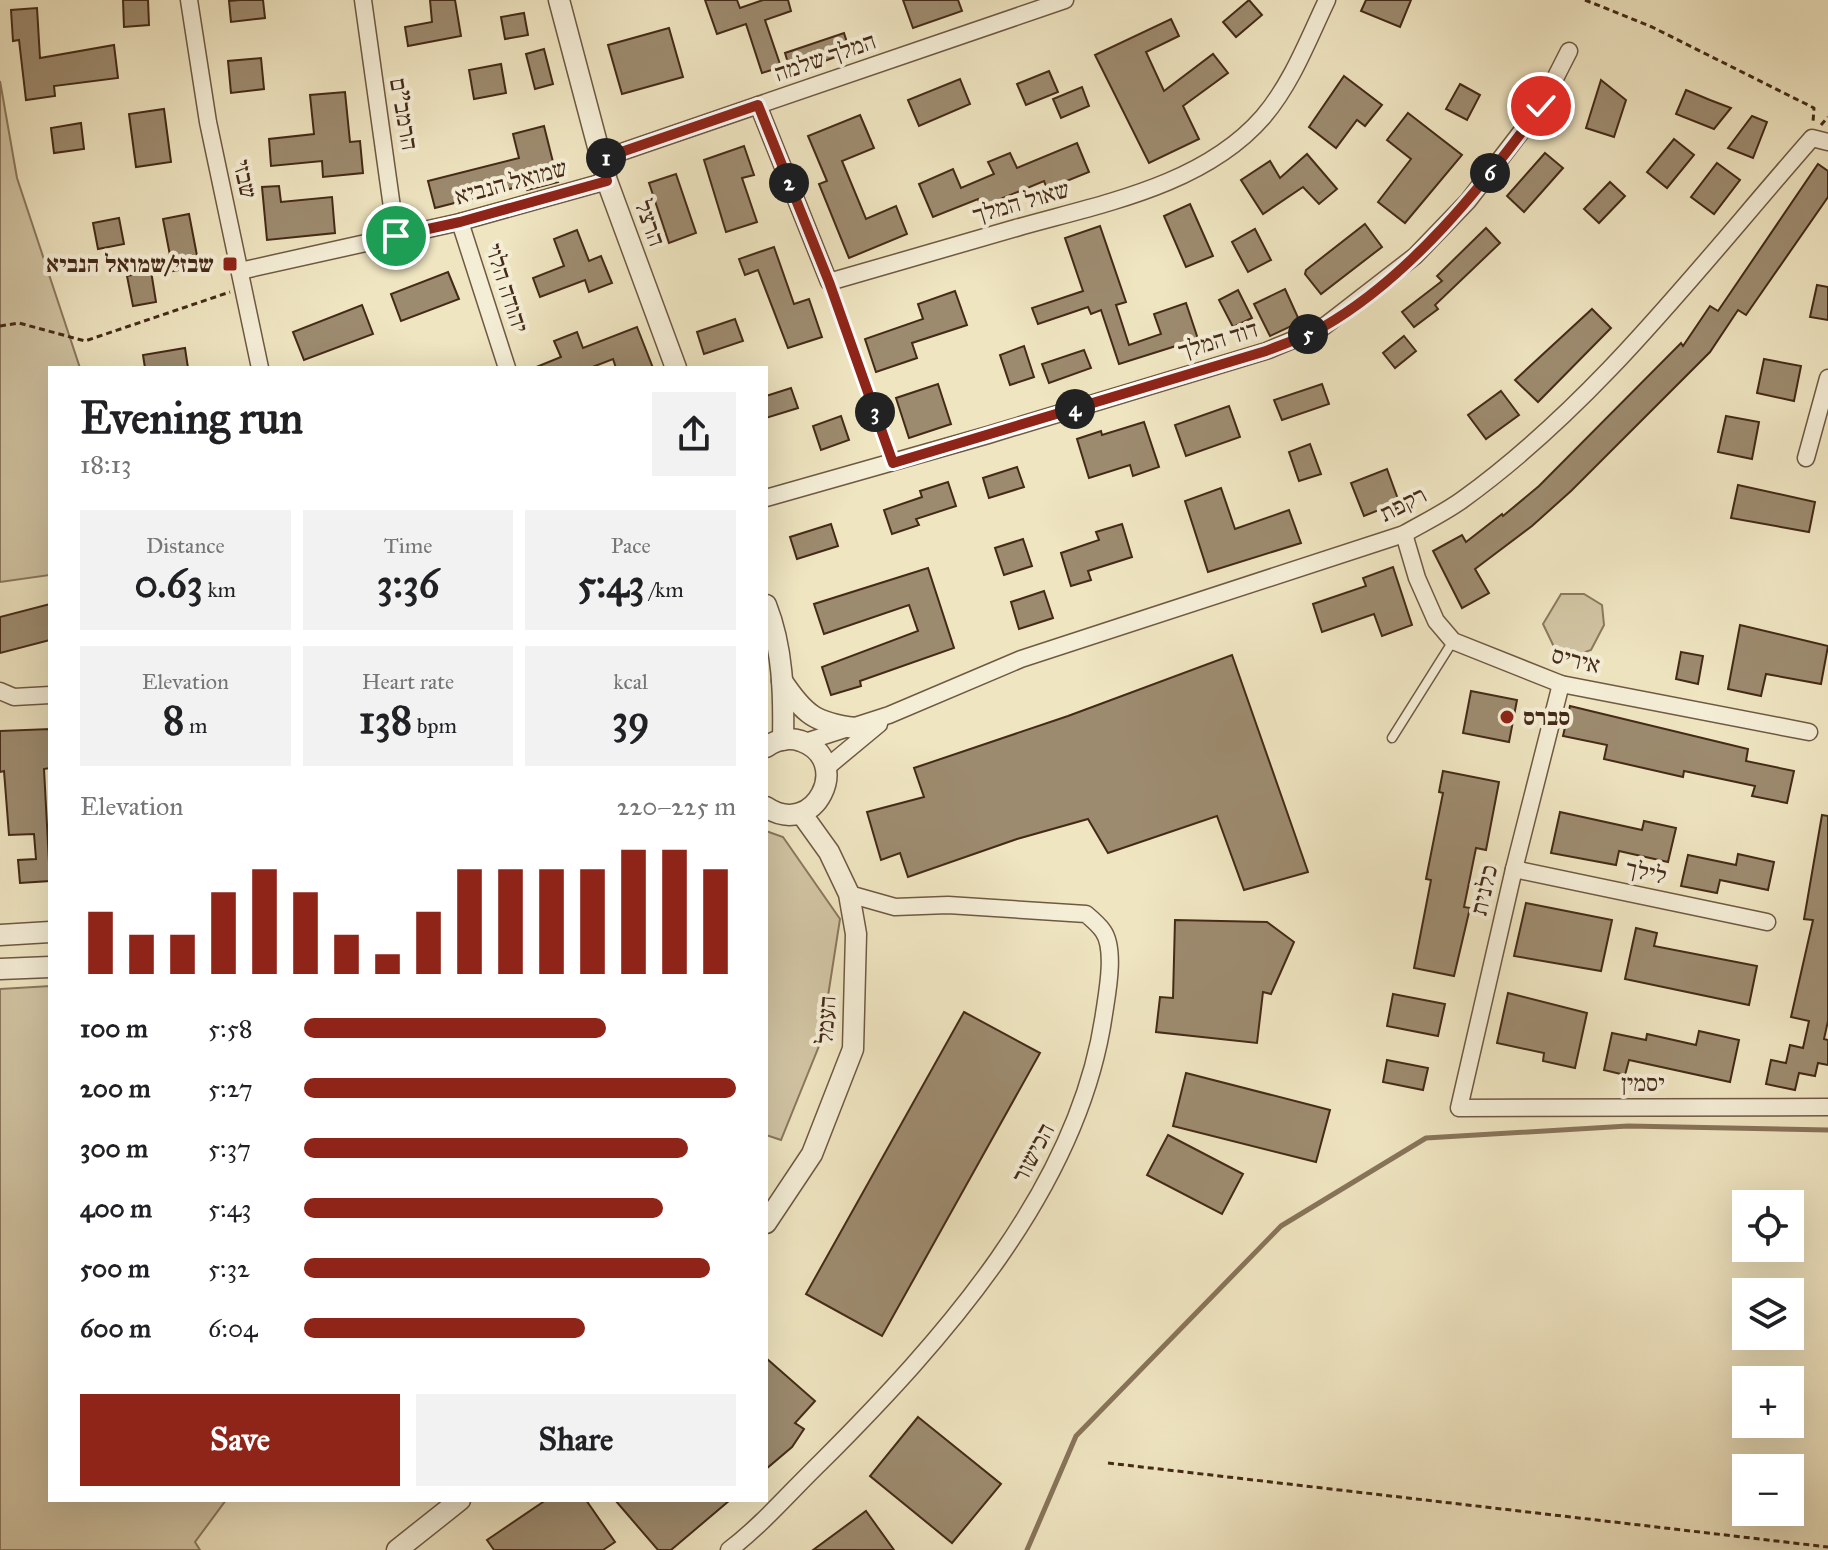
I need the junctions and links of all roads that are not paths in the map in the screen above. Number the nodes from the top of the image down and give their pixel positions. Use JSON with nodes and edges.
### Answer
{"nodes":[{"id":1,"x":189,"y":0,"type":"edge"},
{"id":2,"x":363,"y":0,"type":"edge"},
{"id":3,"x":559,"y":0,"type":"edge"},
{"id":4,"x":1065,"y":0,"type":"edge"},
{"id":5,"x":1327,"y":0,"type":"edge"},
{"id":6,"x":1569,"y":51,"type":"dead end"},
{"id":7,"x":758,"y":105,"type":"junction"},
{"id":8,"x":1820,"y":140,"type":"edge"},
{"id":9,"x":601,"y":159,"type":"junction"},
{"id":10,"x":607,"y":181,"type":"junction"},
{"id":11,"x":460,"y":222,"type":"junction"},
{"id":12,"x":396,"y":236,"type":"junction"},
{"id":13,"x":242,"y":279,"type":"junction"},
{"id":14,"x":260,"y":366,"type":"edge"},
{"id":15,"x":506,"y":366,"type":"edge"},
{"id":16,"x":675,"y":366,"type":"edge"},
{"id":17,"x":1828,"y":378,"type":"edge"},
{"id":18,"x":1806,"y":458,"type":"dead end"},
{"id":19,"x":768,"y":497,"type":"edge"},
{"id":20,"x":1404,"y":534,"type":"junction"},
{"id":21,"x":768,"y":613,"type":"edge"},
{"id":22,"x":1453,"y":641,"type":"junction"},
{"id":23,"x":782,"y":681,"type":"junction"},
{"id":24,"x":1561,"y":684,"type":"junction"},
{"id":25,"x":0,"y":691,"type":"edge"},
{"id":26,"x":48,"y":695,"type":"edge"},
{"id":27,"x":889,"y":715,"type":"junction"},
{"id":28,"x":855,"y":728,"type":"junction"},
{"id":29,"x":1809,"y":732,"type":"dead end"},
{"id":30,"x":1392,"y":738,"type":"dead end"},
{"id":31,"x":805,"y":742,"type":"junction"},
{"id":32,"x":774,"y":744,"type":"edge"},
{"id":33,"x":826,"y":768,"type":"junction"},
{"id":34,"x":768,"y":809,"type":"edge"},
{"id":35,"x":801,"y":813,"type":"junction"},
{"id":36,"x":1514,"y":869,"type":"junction"},
{"id":37,"x":849,"y":894,"type":"junction"},
{"id":38,"x":1767,"y":922,"type":"dead end"},
{"id":39,"x":48,"y":932,"type":"edge"},
{"id":40,"x":0,"y":935,"type":"edge"},
{"id":41,"x":48,"y":967,"type":"edge"},
{"id":42,"x":0,"y":969,"type":"edge"},
{"id":43,"x":1828,"y":1107,"type":"edge"},
{"id":44,"x":1459,"y":1108,"type":"joint"},
{"id":45,"x":768,"y":1220,"type":"edge"},
{"id":46,"x":457,"y":1502,"type":"edge"},
{"id":47,"x":397,"y":1550,"type":"edge"},
{"id":48,"x":729,"y":1550,"type":"edge"}],
"edges":[{"from":1,"to":13,"type":"street","name":"שבזי"},
{"from":2,"to":12,"type":"street","name":"הרמב\"ם"},
{"from":3,"to":9,"type":"street","name":"הרצל"},
{"from":4,"to":7,"type":"street","name":"המלך שלמה"},
{"from":5,"to":7,"type":"street","name":"שאול המלך"},
{"from":6,"to":19,"type":"street","name":"דוד המלך"},
{"from":7,"to":9,"type":"street","name":"המלך שלמה"},
{"from":8,"to":20,"type":"street","name":"רקפת"},
{"from":9,"to":10,"type":"street","name":"הרצל"},
{"from":10,"to":11,"type":"street","name":"שמואל הנביא"},
{"from":10,"to":16,"type":"street","name":"הרצל"},
{"from":11,"to":12,"type":"street","name":"שמואל הנביא"},
{"from":11,"to":15,"type":"street","name":"יהודה הלוי"},
{"from":12,"to":13,"type":"street","name":"שמואל הנביא"},
{"from":13,"to":14,"type":"street","name":"שבזי"},
{"from":17,"to":18,"type":"street"},
{"from":20,"to":22,"type":"street"},
{"from":20,"to":27,"type":"street","name":"רקפת"},
{"from":21,"to":23,"type":"street"},
{"from":22,"to":24,"type":"street","name":"איריס"},
{"from":22,"to":30,"type":"lane"},
{"from":23,"to":28,"type":"street"},
{"from":23,"to":32,"type":"street"},
{"from":24,"to":29,"type":"street","name":"איריס"},
{"from":24,"to":36,"type":"street","name":"כלנית"},
{"from":25,"to":26,"type":"street"},
{"from":27,"to":28,"type":"street","name":"רקפת"},
{"from":27,"to":33,"type":"street","name":"רקפת"},
{"from":28,"to":31,"type":"street","name":"רקפת"},
{"from":31,"to":32,"type":"street"},
{"from":31,"to":33,"type":"street"},
{"from":33,"to":35,"type":"street"},
{"from":34,"to":35,"type":"street"},
{"from":35,"to":37,"type":"street","name":"העמל"},
{"from":36,"to":38,"type":"street","name":"לילך"},
{"from":36,"to":44,"type":"street","name":"כלנית"},
{"from":37,"to":45,"type":"street","name":"העמל"},
{"from":37,"to":48,"type":"street","name":"הכישור"},
{"from":39,"to":40,"type":"street"},
{"from":41,"to":42,"type":"street"},
{"from":43,"to":44,"type":"street","name":"יסמין"},
{"from":46,"to":47,"type":"street"}]}
